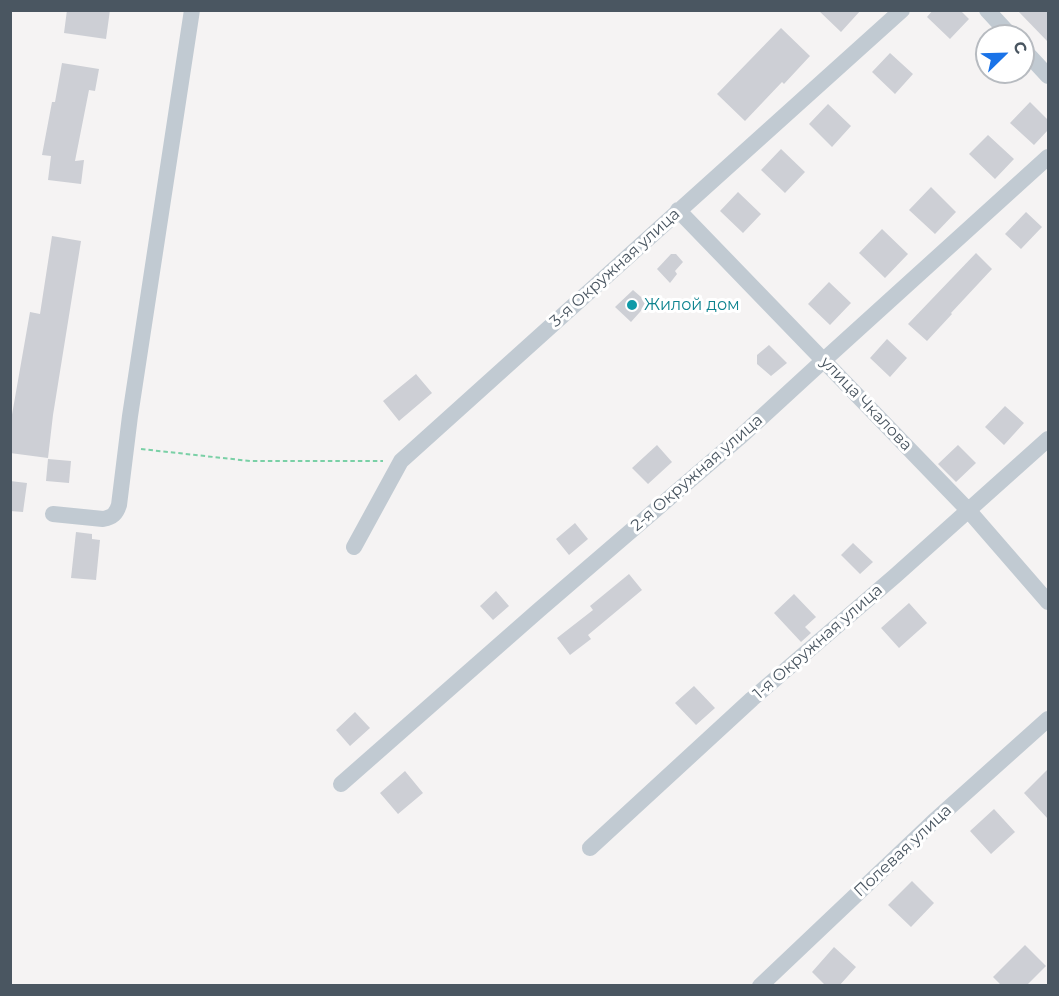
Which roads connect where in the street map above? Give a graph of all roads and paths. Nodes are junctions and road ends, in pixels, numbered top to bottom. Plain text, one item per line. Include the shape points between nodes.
1 (192, 10) edge
2 (902, 10) edge
3 (987, 10) edge
4 (1000, 24) edge
5 (1035, 62) edge
6 (1048, 76) edge
7 (1048, 157) edge
8 (678, 210) junction
9 (824, 360) junction
10 (1048, 439) edge
11 (126, 448) junction
12 (401, 461) junction
13 (969, 511) junction
14 (53, 514) dead end
15 (354, 547) dead end
16 (1048, 602) edge
17 (1048, 719) edge
18 (341, 784) dead end
19 (590, 848) dead end
20 (760, 986) edge

1 - 11 street
2 - 8 street, 3-я Окружная улица
3 - 4 street
5 - 6 street
7 - 9 street, 2-я Окружная улица
8 - 9 street, улица Чкалова
8 - 12 street, 3-я Окружная улица
9 - 13 street, улица Чкалова
9 - 18 street, 2-я Окружная улица
10 - 13 street, 1-я Окружная улица
11 - 12 path via 250,461
11 - 14 street via 116,513 103,519
12 - 15 street, 3-я Окружная улица
13 - 16 street, улица Чкалова
13 - 19 street, 1-я Окружная улица via 752,699
17 - 20 street, Полевая улица

